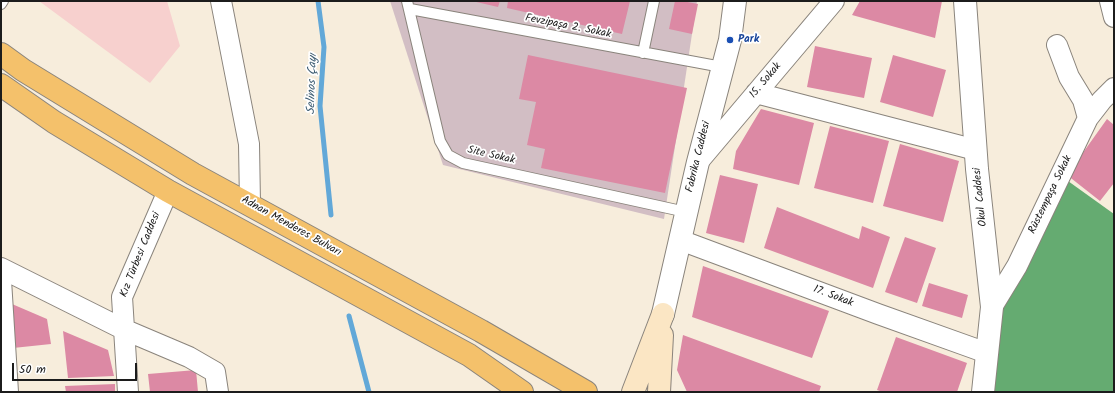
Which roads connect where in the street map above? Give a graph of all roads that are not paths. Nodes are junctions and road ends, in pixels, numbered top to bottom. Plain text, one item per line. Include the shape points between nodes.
1 (3, 1) edge
2 (221, 1) edge
3 (654, 1) edge
4 (735, 1) edge
5 (834, 1) edge
6 (965, 1) edge
7 (1110, 1) edge
8 (1, 4) edge
9 (408, 5) edge
10 (1114, 17) edge
11 (1057, 45) dead end
12 (643, 53) junction
13 (1, 54) edge
14 (722, 67) junction
15 (1, 85) edge
16 (756, 93) junction
17 (1110, 99) edge
18 (1088, 118) junction
19 (976, 150) junction
20 (698, 162) junction
21 (168, 191) junction
22 (250, 204) junction
23 (686, 212) junction
24 (680, 240) junction
25 (1, 268) edge
26 (1, 280) edge
27 (992, 306) junction
28 (663, 314) junction
29 (123, 329) junction
30 (987, 353) junction
31 (8, 392) edge
32 (128, 392) edge
33 (218, 392) edge
34 (522, 392) edge
35 (586, 392) edge
36 (633, 392) edge
37 (659, 392) edge
38 (983, 392) edge

1 - 8 lane
2 - 22 street via 249,144
3 - 12 lane
4 - 14 street, Fabrika Caddesi via 730,40
5 - 16 street, 15. Sokak
6 - 19 street, Okul Caddesi
7 - 10 street
9 - 12 lane, Fevzipaşa 2. Sokak
9 - 23 lane, Site Sokak via 440,141 448,155 463,163
11 - 18 street via 1069,77 1083,100
12 - 14 lane, Fevzipaşa 2. Sokak
13 - 22 main road, Adnan Menderes Bulvarı via 193,174
14 - 20 street, Fabrika Caddesi
15 - 21 main road via 54,122
16 - 19 street
16 - 20 street, 15. Sokak
17 - 18 street, Rüstempaşa Sokak
18 - 27 street, Rüstempaşa Sokak via 1017,266
19 - 27 street, Okul Caddesi
20 - 23 street, Fabrika Caddesi
21 - 29 street, Kız Türbesi Caddesi via 122,297
21 - 34 main road via 469,355
22 - 35 main road, Adnan Menderes Bulvarı
23 - 24 street, Fabrika Caddesi
24 - 28 street, Fabrika Caddesi
24 - 30 street, 17. Sokak
25 - 29 street
26 - 31 street
27 - 30 street, Okul Caddesi
28 - 36 main road
28 - 37 main road
29 - 32 street, Kız Türbesi Caddesi
29 - 33 street via 189,357 215,372
30 - 38 street, Okul Caddesi

